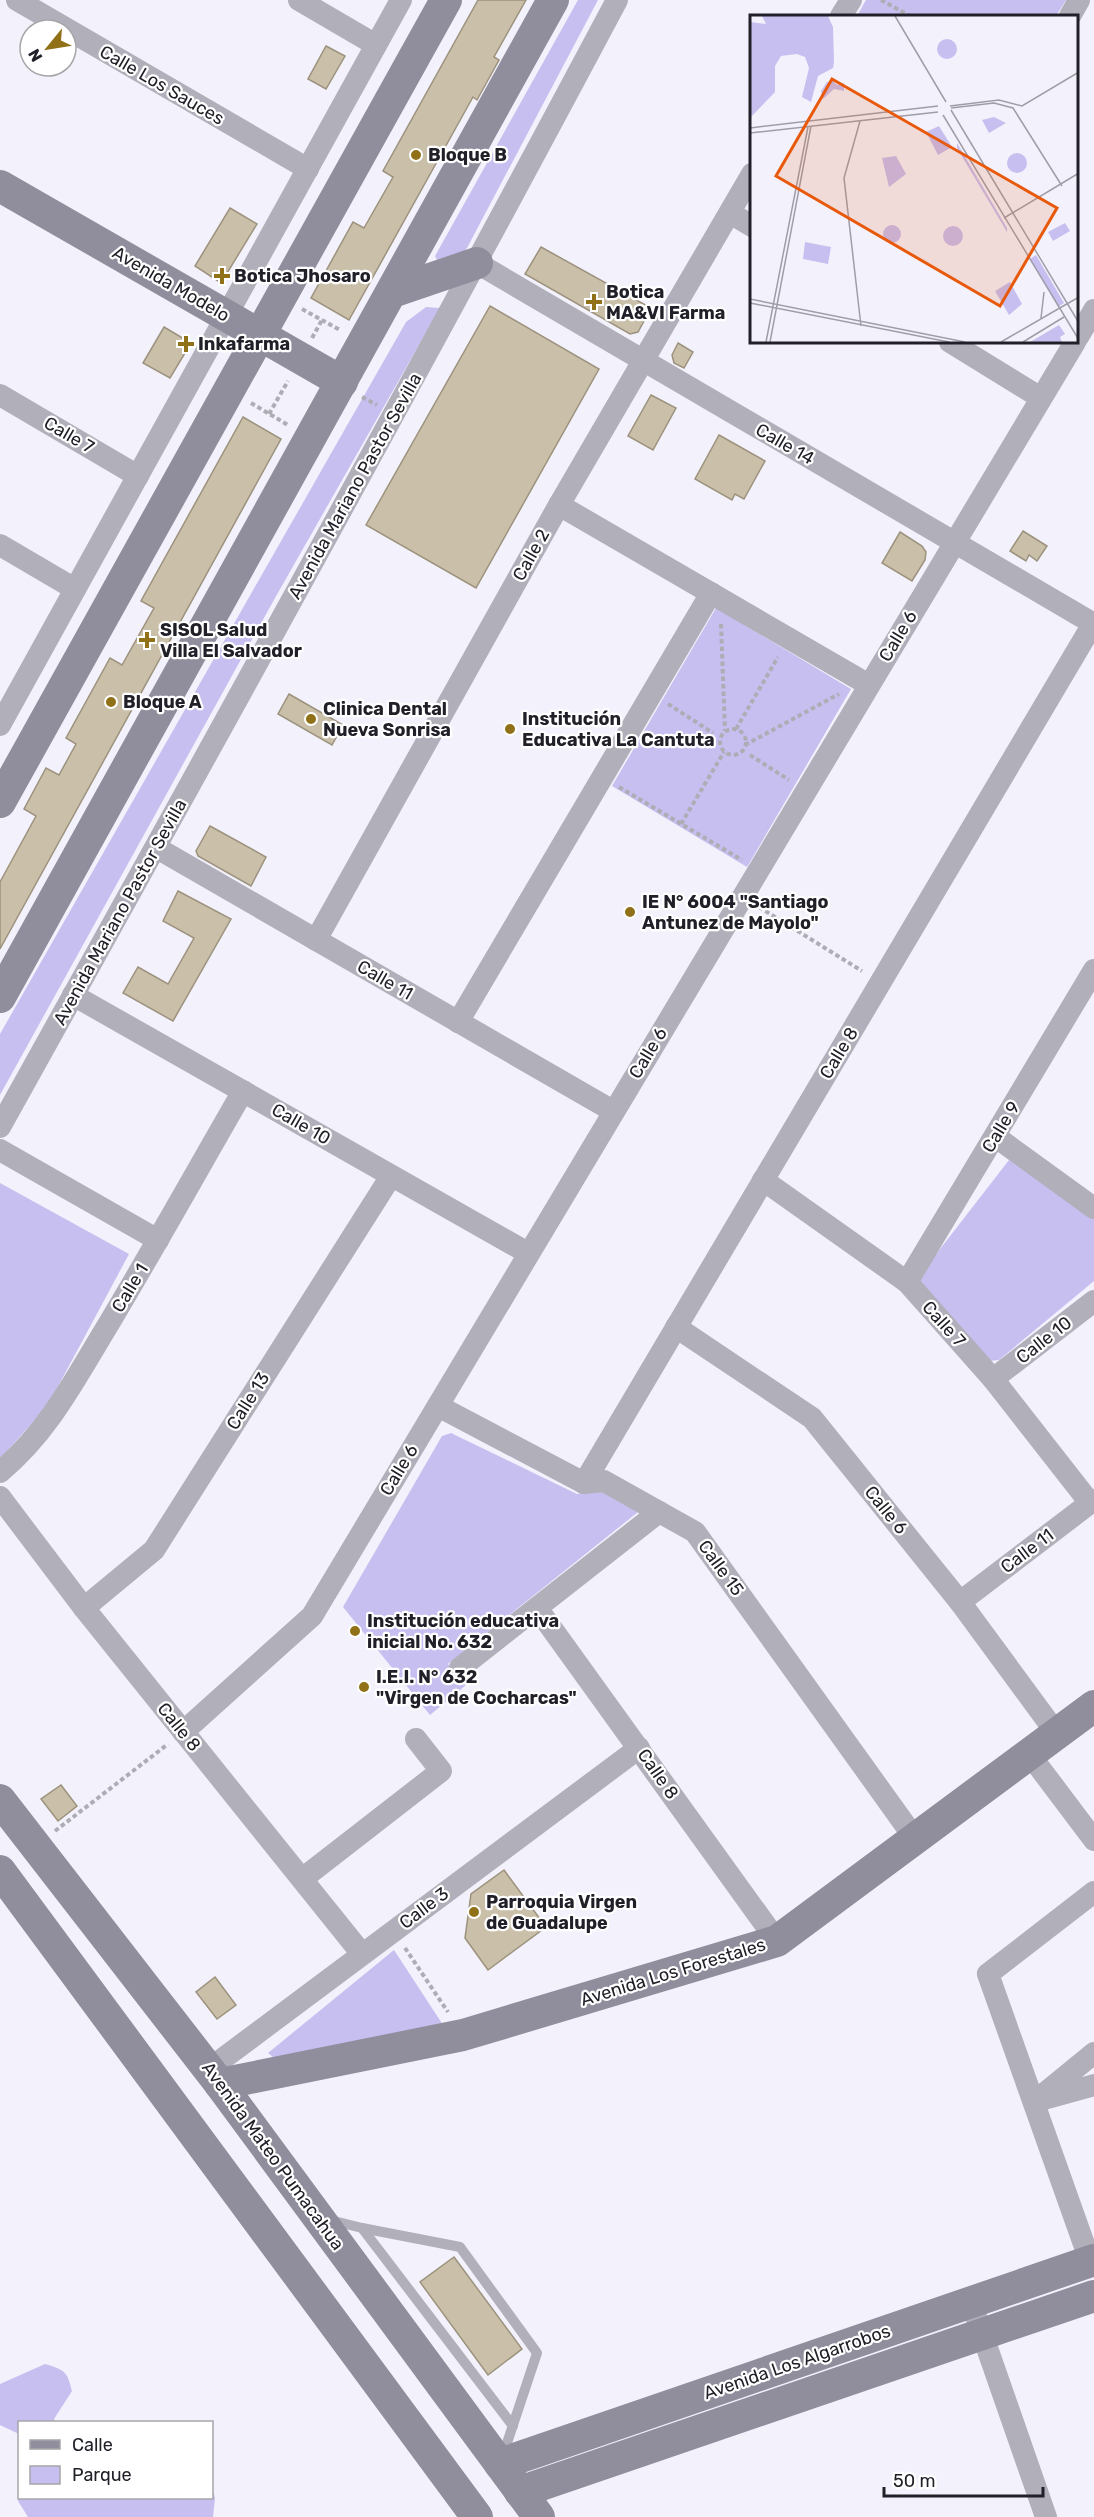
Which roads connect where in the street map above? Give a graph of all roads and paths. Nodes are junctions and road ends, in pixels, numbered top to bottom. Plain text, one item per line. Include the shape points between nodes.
1 (17, 0) edge
2 (299, 0) edge
3 (401, 0) edge
4 (446, 0) edge
5 (553, 0) edge
6 (617, 0) edge
7 (851, 0) edge
8 (881, 0) edge
9 (1079, 0) edge
10 (842, 15) edge
11 (908, 15) edge
12 (1071, 15) edge
13 (376, 45) junction
14 (308, 169) junction
15 (750, 178) edge
16 (0, 186) edge
17 (0, 211) edge
18 (730, 213) junction
19 (750, 225) edge
20 (477, 263) junction
21 (392, 292) junction
22 (281, 297) junction
23 (1094, 310) edge
24 (222, 324) junction
25 (1079, 334) edge
26 (255, 343) junction
27 (363, 344) junction
28 (953, 344) edge
29 (1074, 344) edge
30 (642, 361) junction
31 (338, 389) junction
32 (229, 391) junction
33 (0, 395) edge
34 (1041, 398) junction
35 (310, 438) junction
36 (138, 476) junction
37 (559, 505) junction
38 (954, 543) junction
39 (0, 545) edge
40 (75, 589) junction
41 (711, 593) junction
42 (1094, 623) edge
43 (714, 624) dead end
44 (782, 651) dead end
45 (869, 685) junction
46 (673, 694) dead end
47 (841, 700) dead end
48 (667, 704) junction
49 (662, 713) dead end
50 (0, 725) edge
51 (736, 729) junction
52 (725, 731) junction
53 (713, 733) dead end
54 (745, 746) junction
55 (724, 752) junction
56 (750, 754) dead end
57 (624, 778) dead end
58 (792, 782) dead end
59 (0, 802) edge
60 (681, 824) junction
61 (157, 848) junction
62 (745, 862) dead end
63 (742, 897) junction
64 (316, 940) junction
65 (880, 983) junction
66 (1090, 985) edge
67 (73, 995) junction
68 (0, 997) edge
69 (458, 1022) junction
70 (243, 1091) junction
71 (613, 1112) junction
72 (0, 1127) edge
73 (996, 1137) junction
74 (0, 1150) edge
75 (392, 1176) junction
76 (763, 1180) junction
77 (1094, 1208) edge
78 (158, 1239) junction
79 (528, 1253) junction
80 (906, 1282) junction
81 (1094, 1300) edge
82 (676, 1327) junction
83 (993, 1379) junction
84 (438, 1406) junction
85 (0, 1472) edge
86 (584, 1483) junction
87 (0, 1497) edge
88 (1092, 1502) edge
89 (659, 1512) junction
90 (960, 1602) junction
91 (84, 1608) junction
92 (537, 1608) junction
93 (460, 1668) dead end
94 (1094, 1707) edge
95 (183, 1732) junction
96 (1057, 1734) junction
97 (416, 1739) dead end
98 (639, 1748) junction
99 (1030, 1755) junction
100 (0, 1800) edge
101 (916, 1840) junction
102 (1094, 1840) edge
103 (35, 1846) junction
104 (0, 1871) edge
105 (302, 1879) junction
106 (1094, 1892) edge
107 (393, 1931) junction
108 (777, 1941) junction
109 (362, 1954) junction
110 (463, 2035) junction
111 (1094, 2053) edge
112 (215, 2076) junction
113 (1094, 2085) edge
114 (1034, 2102) junction
115 (317, 2217) junction
116 (362, 2229) junction
117 (1092, 2261) edge
118 (1094, 2296) edge
119 (971, 2302) junction
120 (982, 2334) junction
121 (513, 2426) junction
122 (500, 2464) junction
123 (520, 2492) junction
124 (477, 2517) edge
125 (539, 2517) edge
126 (1046, 2517) edge

1 - 14 street, Calle Los Sauces
2 - 13 street
3 - 13 street
4 - 22 main road
5 - 21 main road
6 - 20 street, Avenida Mariano Pastor Sevilla
7 - 10 street
8 - 11 path
9 - 12 street
13 - 14 street
14 - 24 street
15 - 18 street, Calle 2
16 - 24 main road, Avenida Modelo
17 - 24 main road, Avenida Modelo
18 - 19 street
18 - 30 street, Calle 2
20 - 21 main road
20 - 30 street, Calle 14
20 - 61 street, Avenida Mariano Pastor Sevilla
21 - 27 main road
22 - 26 main road
22 - 27 path
23 - 25 street
24 - 26 main road, Avenida Modelo
24 - 36 street
26 - 31 main road, Avenida Modelo
26 - 32 main road
27 - 31 main road
28 - 34 street
29 - 34 street, Calle 6
30 - 37 street, Calle 2
30 - 38 street, Calle 14
31 - 35 main road
32 - 35 path
32 - 59 main road
33 - 36 street, Calle 7
34 - 38 street, Calle 6
35 - 68 main road
36 - 40 street
37 - 41 street
37 - 64 street, Calle 2
38 - 42 street, Calle 14
38 - 45 street, Calle 6
39 - 40 street
40 - 50 street
41 - 45 street
41 - 69 street
42 - 65 street, Calle 8
43 - 52 path via 720,614
44 - 51 path
45 - 63 street, Calle 6
46 - 48 path
47 - 54 path via 847,690
48 - 49 path
48 - 53 path
51 - 52 path
51 - 54 path via 744,735
52 - 55 path via 720,739
54 - 55 path via 734,755
55 - 60 path
56 - 58 path
57 - 60 path via 618,787
60 - 62 path
61 - 64 street, Calle 11
61 - 67 street, Avenida Mariano Pastor Sevilla
63 - 65 path
63 - 71 street, Calle 6
64 - 69 street, Calle 11
65 - 76 street, Calle 8
66 - 73 street, Calle 9
67 - 70 street, Calle 10
67 - 72 street, Avenida Mariano Pastor Sevilla
69 - 71 street, Calle 11
70 - 75 street, Calle 10
70 - 78 street, Calle 1
71 - 79 street, Calle 6
73 - 77 street
73 - 80 street, Calle 9
74 - 78 street
75 - 79 street, Calle 10
75 - 91 street, Calle 13 via 154,1550
76 - 80 street, Calle 7
76 - 82 street, Calle 8
78 - 85 street, Calle 1 via 43,1430
79 - 84 street, Calle 6
80 - 83 street, Calle 7
81 - 83 street, Calle 10
82 - 86 street, Calle 8
82 - 90 street, Calle 6 via 812,1418
83 - 88 street, Calle 7
84 - 86 street, Calle 15
84 - 95 street, Calle 6 via 312,1616
86 - 89 street, Calle 15 via 604,1481
87 - 91 street, Calle 8
88 - 90 street, Calle 11
89 - 92 street
89 - 101 street, Calle 15 via 695,1532
90 - 96 street, Calle 6
91 - 95 street, Calle 8
92 - 93 street
92 - 98 street, Calle 8
94 - 96 main road, Avenida Los Forestales
95 - 103 path
95 - 105 street, Calle 8
96 - 99 main road, Avenida Los Forestales
97 - 105 street via 441,1771
98 - 107 street, Calle 3
98 - 108 street, Calle 8
99 - 101 main road, Avenida Los Forestales
99 - 102 street
100 - 103 main road, Avenida Mateo Pumacahua
101 - 108 main road, Avenida Los Forestales
103 - 112 main road, Avenida Mateo Pumacahua
104 - 124 main road
105 - 109 street, Calle 8
106 - 114 street via 988,1974
107 - 109 street, Calle 3
107 - 110 path
108 - 110 main road, Avenida Los Forestales
109 - 112 street, Calle 3
110 - 112 main road, Avenida Los Forestales
111 - 114 street
112 - 115 main road, Avenida Mateo Pumacahua
113 - 114 street
114 - 117 street
115 - 116 lane
115 - 122 main road, Avenida Mateo Pumacahua
116 - 121 lane
116 - 121 lane via 460,2247 537,2353
117 - 119 main road, Avenida Los Algarrobos
118 - 120 main road, Avenida Los Algarrobos
119 - 120 street
119 - 122 main road, Avenida Los Algarrobos
120 - 123 main road, Avenida Los Algarrobos
120 - 126 street
121 - 122 lane
122 - 123 main road, Avenida Mateo Pumacahua
123 - 125 main road, Avenida Mateo Pumacahua

